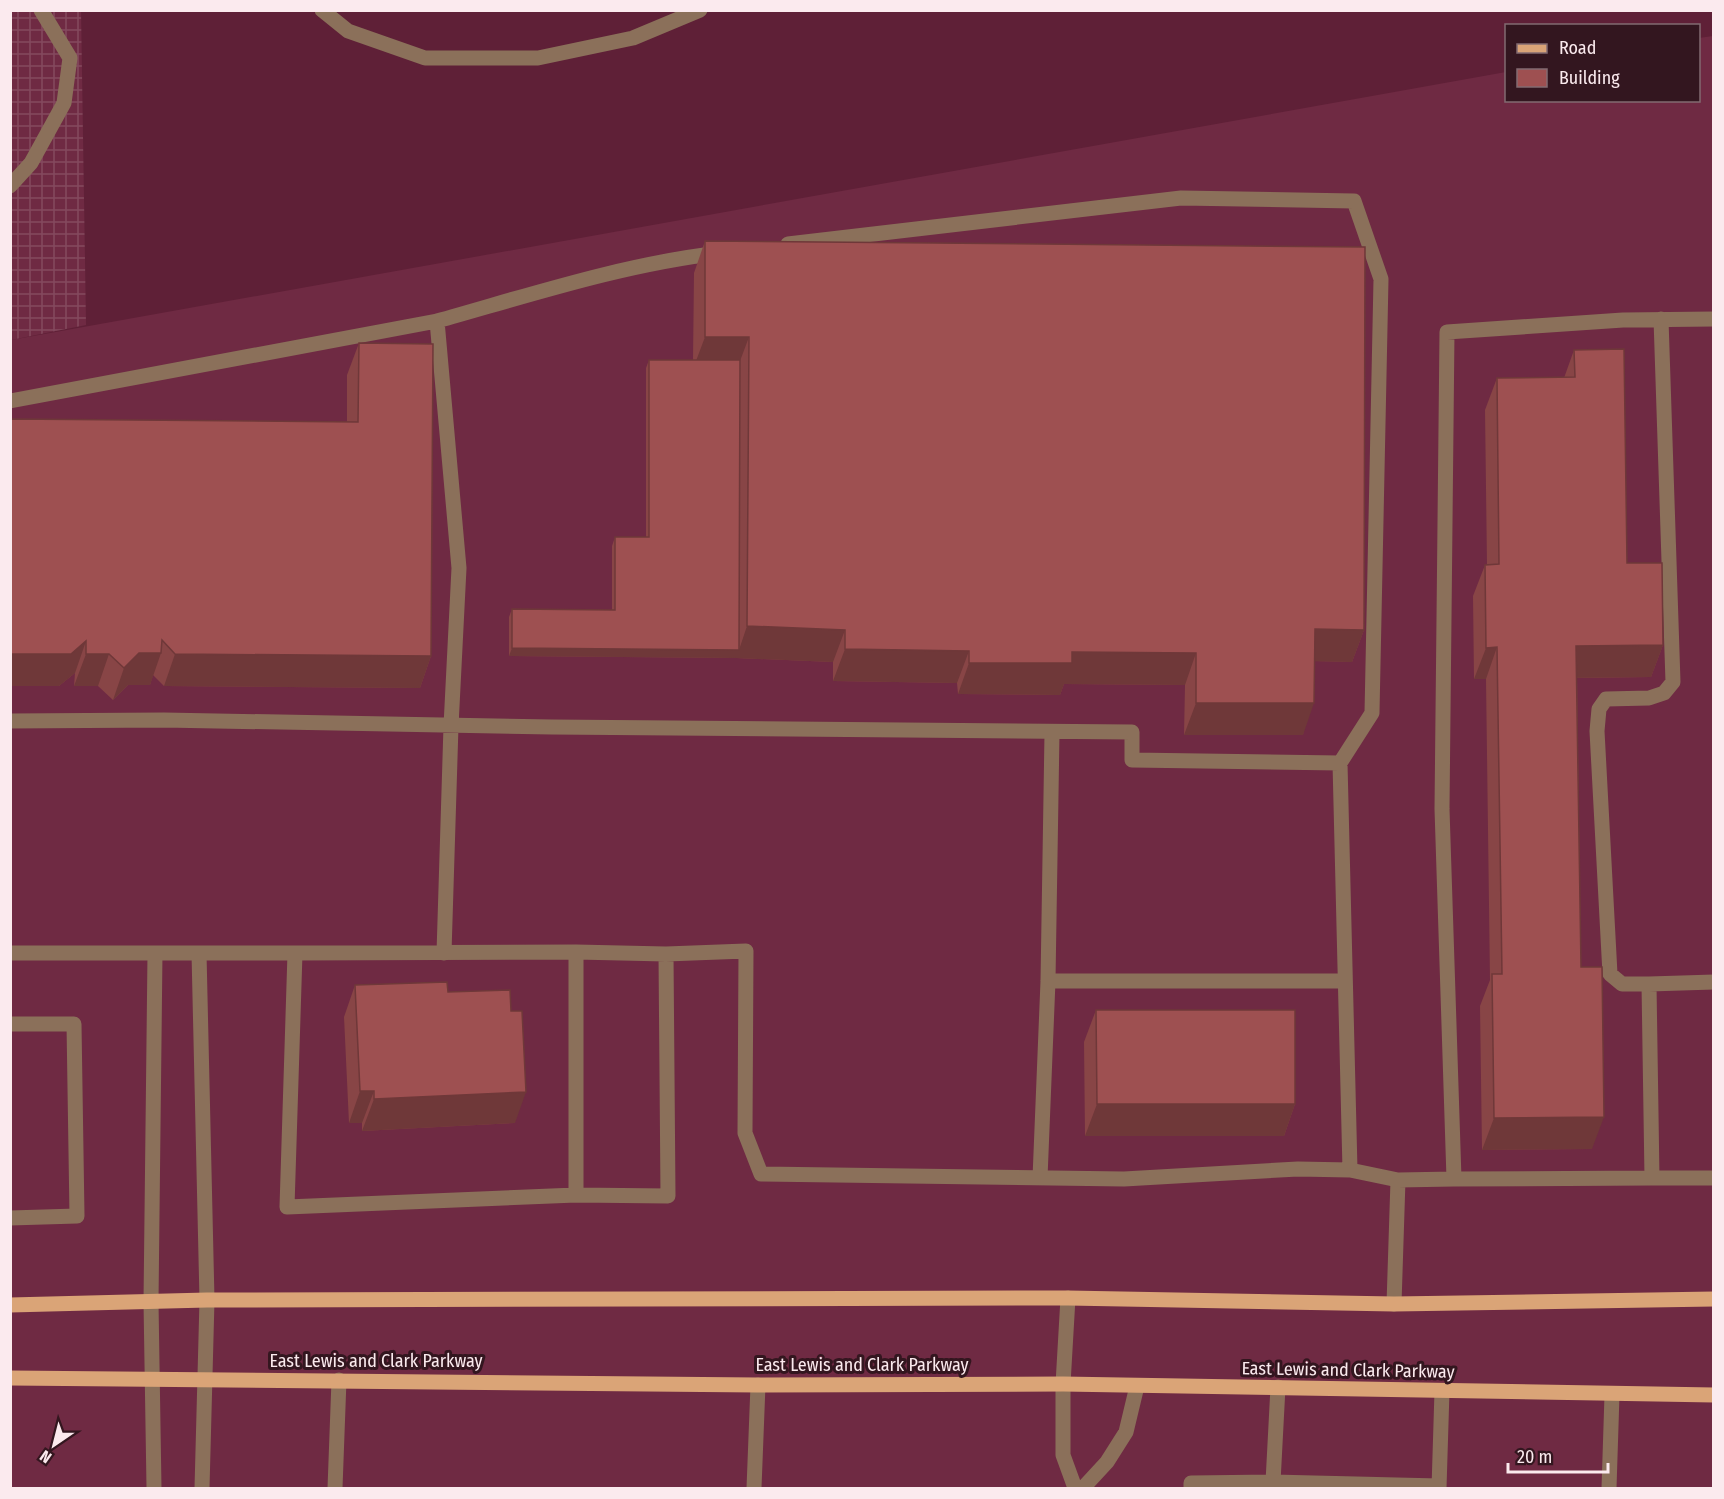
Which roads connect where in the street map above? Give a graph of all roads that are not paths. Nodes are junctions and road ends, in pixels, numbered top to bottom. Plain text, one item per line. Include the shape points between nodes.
1 (41, 10) edge
2 (322, 10) edge
3 (700, 10) edge
4 (10, 186) edge
5 (768, 247) edge
6 (733, 251) edge
7 (1661, 319) junction
8 (1713, 319) edge
9 (437, 321) junction
10 (10, 401) edge
11 (10, 721) edge
12 (451, 726) junction
13 (1052, 733) junction
14 (1340, 764) junction
15 (576, 952) junction
16 (10, 953) edge
17 (155, 953) junction
18 (199, 953) junction
19 (295, 953) junction
20 (444, 953) junction
21 (666, 954) junction
22 (1048, 981) junction
23 (1345, 981) junction
24 (1713, 982) edge
25 (1649, 984) junction
26 (10, 1024) edge
27 (1350, 1170) junction
28 (1040, 1178) junction
29 (1653, 1178) junction
30 (1713, 1178) edge
31 (1454, 1179) junction
32 (1398, 1180) junction
33 (576, 1195) junction
34 (10, 1218) edge
35 (1068, 1299) junction
36 (1713, 1299) edge
37 (207, 1300) junction
38 (151, 1302) junction
39 (1394, 1304) junction
40 (10, 1305) edge
41 (10, 1378) edge
42 (154, 1379) junction
43 (203, 1380) junction
44 (339, 1380) junction
45 (758, 1384) junction
46 (1063, 1384) junction
47 (1137, 1386) junction
48 (1278, 1388) junction
49 (1442, 1391) junction
50 (1612, 1395) junction
51 (1713, 1395) edge
52 (1273, 1482) junction
53 (1301, 1485) edge
54 (1439, 1487) edge
55 (154, 1488) edge
56 (202, 1488) edge
57 (335, 1488) edge
58 (754, 1488) edge
59 (1075, 1488) edge
60 (1083, 1488) edge
61 (1191, 1488) edge
62 (1609, 1488) edge

1 - 4 lane via 69,58 64,103 31,163
2 - 3 lane via 348,32 425,58 538,58 633,38
5 - 14 lane via 1181,198 1354,201 1381,279 1372,713
6 - 9 lane via 686,257
7 - 8 lane
7 - 25 lane via 1673,682 1664,693 1649,698 1606,699 1599,709 1597,731 1610,974 1622,984
7 - 31 lane via 1448,332 1442,809
9 - 10 lane
9 - 12 lane via 459,568
11 - 12 lane
12 - 13 lane
12 - 20 lane
13 - 14 lane via 1132,732 1132,760
13 - 22 lane
14 - 23 lane
15 - 20 lane
15 - 21 lane
15 - 33 lane
16 - 17 lane
17 - 18 lane
17 - 38 lane
18 - 19 lane
18 - 37 lane
19 - 20 lane
19 - 33 lane via 287,1207
21 - 28 lane via 746,951 745,1133 761,1174
21 - 33 lane via 668,1196
22 - 23 lane
22 - 28 lane
23 - 27 lane
24 - 25 lane
25 - 29 lane
26 - 34 lane via 74,1024 77,1216
27 - 28 lane via 1298,1168 1124,1179
27 - 32 lane
29 - 30 lane
29 - 31 lane
31 - 32 lane
32 - 39 lane
35 - 37 main road
35 - 39 main road
35 - 46 lane
36 - 39 main road
37 - 38 main road
37 - 43 lane
38 - 40 main road
38 - 42 lane
41 - 42 main road, East Lewis and Clark Parkway
42 - 43 main road, East Lewis and Clark Parkway
42 - 55 lane
43 - 44 main road, East Lewis and Clark Parkway
43 - 56 lane
44 - 45 main road, East Lewis and Clark Parkway
44 - 57 lane
45 - 46 main road, East Lewis and Clark Parkway
45 - 58 lane
46 - 47 main road, East Lewis and Clark Parkway
46 - 59 lane via 1063,1455
47 - 48 main road, East Lewis and Clark Parkway
47 - 60 lane via 1126,1432 1107,1462
48 - 49 main road, East Lewis and Clark Parkway
48 - 52 lane
49 - 50 main road, East Lewis and Clark Parkway
49 - 54 lane
50 - 51 main road, East Lewis and Clark Parkway
50 - 62 lane
52 - 53 lane
52 - 61 lane via 1191,1483
53 - 54 lane

